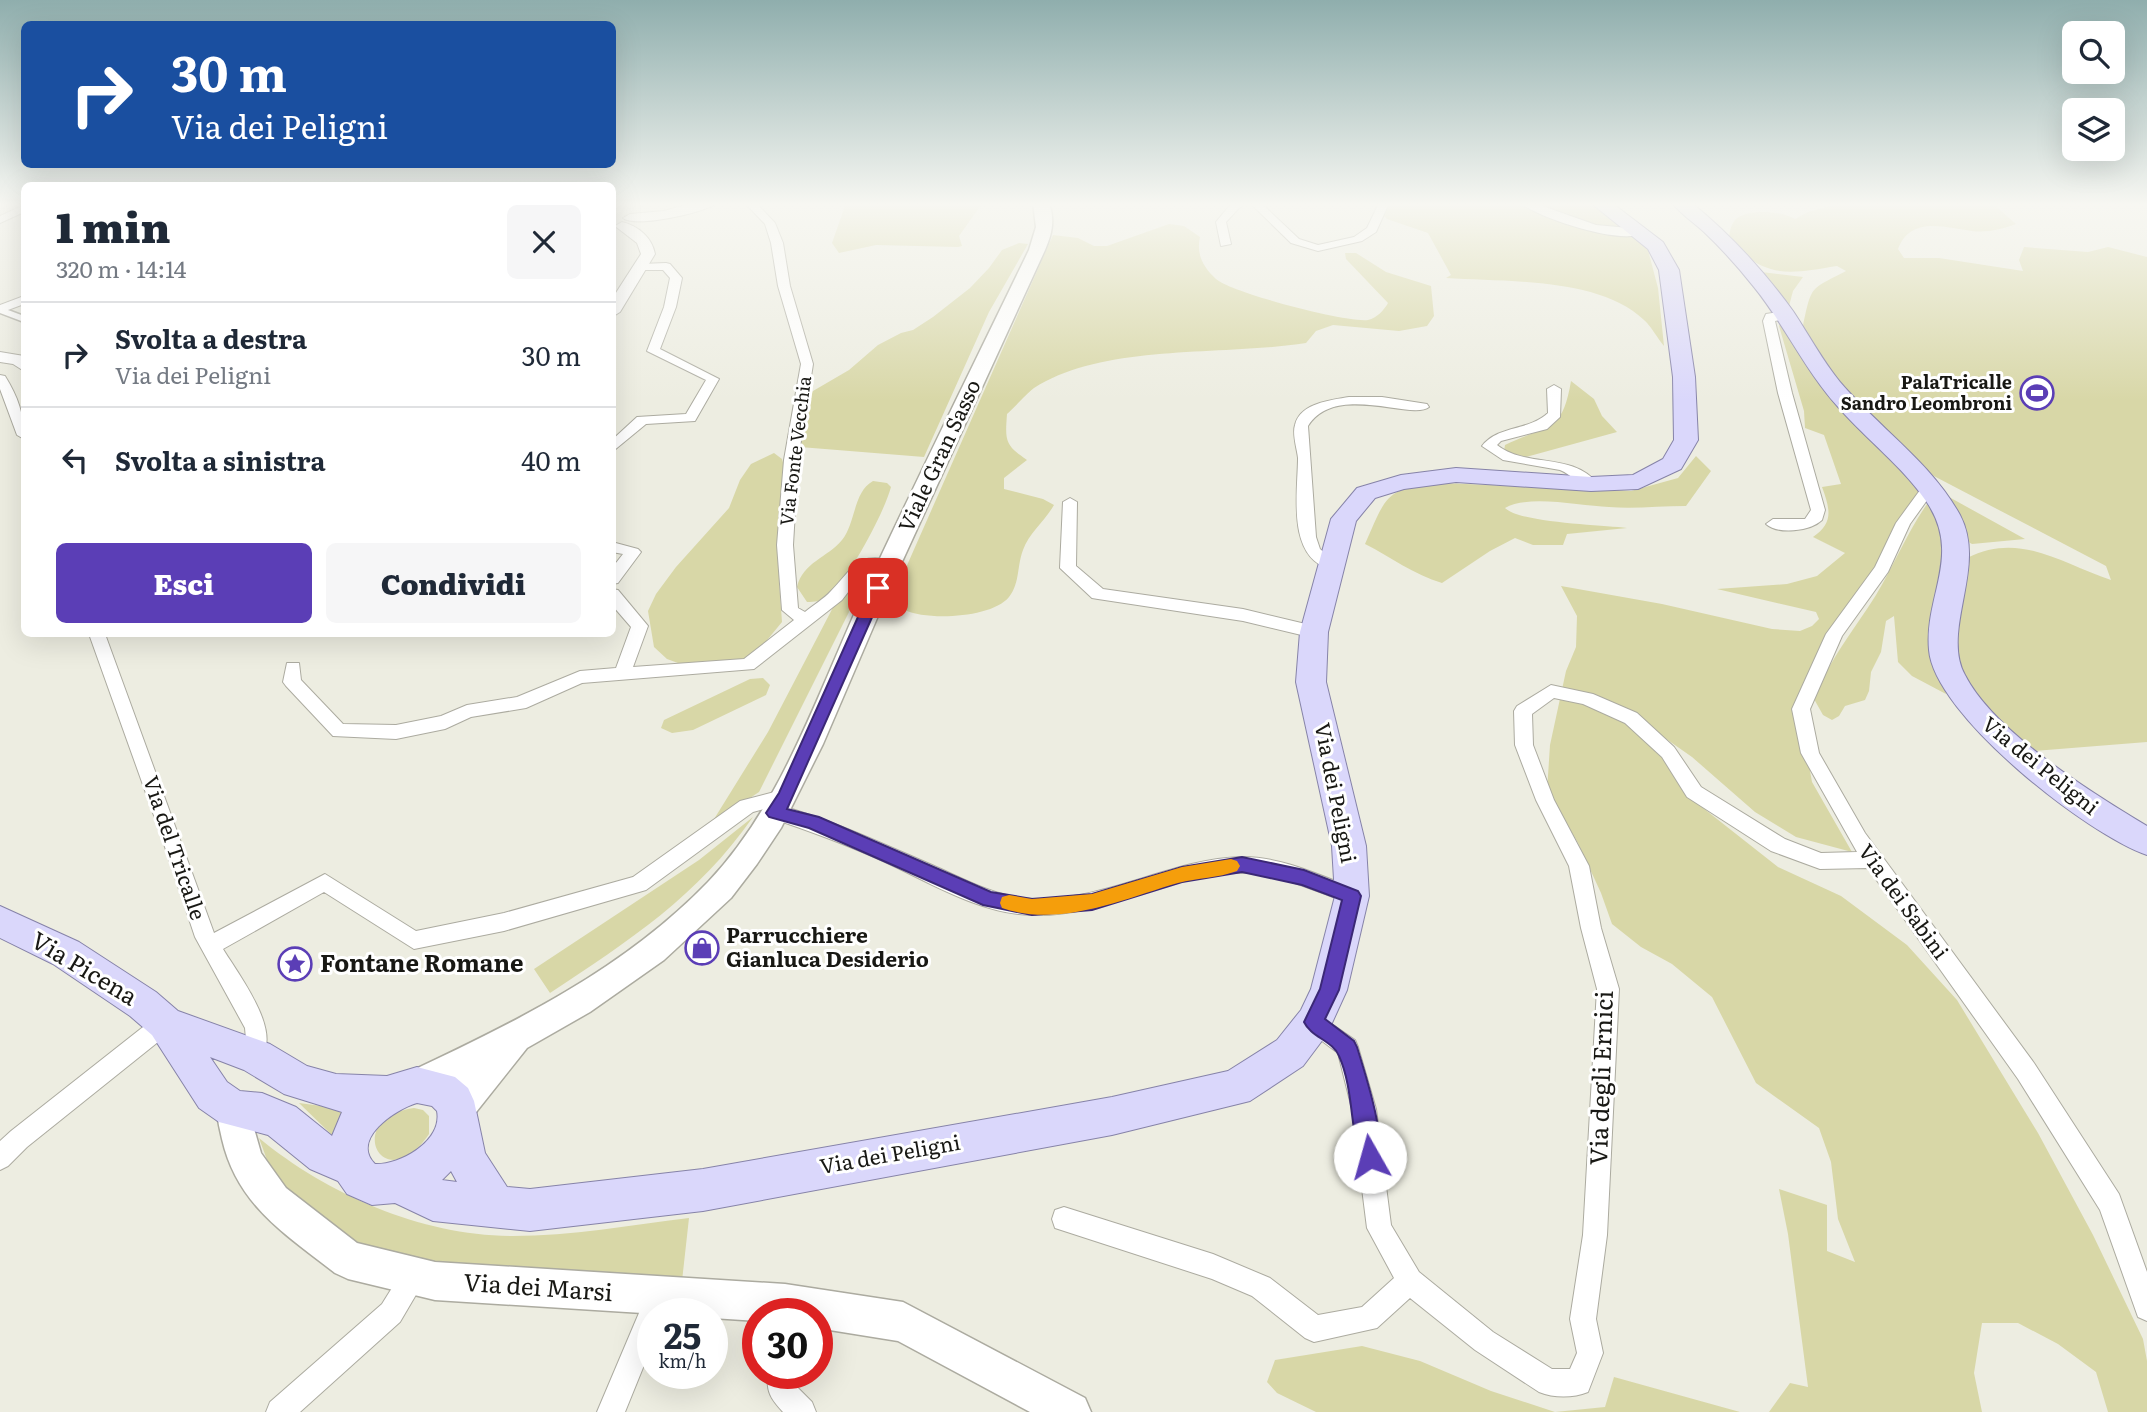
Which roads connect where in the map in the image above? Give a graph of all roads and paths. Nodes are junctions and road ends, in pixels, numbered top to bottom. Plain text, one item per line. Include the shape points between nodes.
1 (640, 269) edge
2 (668, 269) edge
3 (781, 269) edge
4 (1028, 269) edge
5 (1669, 269) edge
6 (1750, 269) edge
7 (21, 301) edge
8 (616, 306) edge
9 (0, 310) edge
10 (1785, 315) junction
11 (21, 318) edge
12 (0, 357) edge
13 (21, 361) edge
14 (0, 379) edge
15 (1554, 389) dead end
16 (5, 396) edge
17 (1422, 407) dead end
18 (21, 429) edge
19 (616, 444) edge
20 (1591, 484) junction
21 (1928, 489) junction
22 (1070, 502) dead end
23 (1773, 524) dead end
24 (616, 548) edge
25 (895, 553) junction
26 (1329, 564) junction
27 (616, 574) edge
28 (616, 598) edge
29 (804, 620) junction
30 (1314, 632) junction
31 (98, 637) edge
32 (293, 667) dead end
33 (623, 672) junction
34 (780, 804) junction
35 (2147, 842) edge
36 (1872, 860) junction
37 (1352, 896) junction
38 (0, 920) edge
39 (210, 946) junction
40 (1314, 1022) junction
41 (166, 1023) junction
42 (518, 1037) junction
43 (249, 1054) junction
44 (402, 1090) junction
45 (221, 1099) junction
46 (458, 1115) junction
47 (0, 1158) edge
48 (349, 1165) junction
49 (398, 1184) junction
50 (495, 1205) junction
51 (1064, 1219) dead end
52 (414, 1276) junction
53 (1410, 1281) junction
54 (659, 1296) junction
55 (742, 1305) edge
56 (2147, 1308) edge
57 (833, 1314) edge
58 (780, 1389) edge
59 (280, 1412) edge
60 (611, 1412) edge
61 (802, 1412) edge
62 (1071, 1412) edge

1 - 8 street
2 - 19 street via 676,278 653,351 713,379 690,418 642,420
3 - 29 street, Via Fonte Vecchia via 807,364 791,460 785,545 790,610
4 - 25 main road, Viale Gran Sasso
5 - 20 main road, Via dei Peligni via 1684,377 1686,440 1672,464 1638,482
6 - 10 main road, Via dei Peligni
7 - 9 street
9 - 11 street
10 - 21 main road, Via dei Peligni via 1832,386 1904,457
10 - 23 street via 1776,314 1769,321 1818,510 1809,524
12 - 13 street
14 - 16 street
15 - 20 street via 1555,414 1542,426 1496,438 1489,446 1516,460 1573,470
16 - 18 street
17 - 26 street via 1374,400 1340,403 1311,412 1301,426 1307,524 1314,551
20 - 26 main road, Via dei Peligni via 1455,475 1401,482 1366,493 1344,519
21 - 35 main road, Via dei Peligni via 1948,517 1957,544 1943,653 1952,680 1973,712 2036,766
21 - 36 street, Via dei Sabini via 1903,523 1882,568 1835,634 1801,709 1810,753
22 - 30 street via 1068,568 1098,594 1243,615
24 - 27 street via 633,552
25 - 29 street via 856,570 836,596
25 - 34 main road, Viale Gran Sasso
26 - 30 main road, Via dei Peligni
28 - 33 street via 640,625
29 - 33 street via 748,665
30 - 37 main road, Via dei Peligni via 1311,682 1349,846
31 - 39 street, Via del Tricalle
32 - 33 street via 292,682 338,731 396,732 445,722 467,711 520,703 580,677
34 - 37 street via 989,900 1032,907 1092,902 1182,875 1242,864 1304,878
34 - 39 street via 747,806 639,884 504,922 414,940 325,882
34 - 42 main road, Viale Gran Sasso via 720,888 667,940 591,994
36 - 53 street, Via degli Ernici via 1820,861 1778,845 1694,792 1668,752 1631,718 1587,698 1551,691 1523,711 1524,745 1578,866 1608,989 1595,1235 1583,1319 1590,1353 1578,1382 1549,1381 1484,1341
36 - 56 street, Via dei Sabini via 2026,1072 2110,1203
37 - 40 main road, Via dei Peligni via 1329,990
38 - 41 main road, Via Picena via 66,953
39 - 43 street, Via del Tricalle via 256,1026 257,1041
40 - 50 main road, Via dei Peligni via 1290,1053 1236,1088 1112,1116 704,1190 530,1210
40 - 53 street, Via degli Ernici via 1347,1047 1364,1109 1379,1228
41 - 43 main road, Via Picena
41 - 45 main road, Via Picena
41 - 47 street
42 - 44 main road, Viale Gran Sasso
42 - 46 main road, Viale Gran Sasso
43 - 44 main road, Via Picena via 298,1081 336,1093
43 - 45 main road via 227,1060 211,1079
44 - 46 main road via 432,1085 444,1090 453,1098
44 - 48 main road via 360,1120 347,1151
45 - 48 main road via 282,1121 324,1155
45 - 52 main road, Via dei Marsi via 245,1161 273,1201 348,1260
46 - 49 main road via 444,1152 431,1166
46 - 50 main road via 467,1161
48 - 49 main road via 367,1183
49 - 50 main road, Via dei Peligni via 433,1200
51 - 53 street via 1261,1287 1314,1329 1368,1320
52 - 54 main road, Via dei Marsi
52 - 59 street via 391,1312
54 - 55 main road, Via dei Marsi
54 - 60 street
57 - 62 main road, Via dei Marsi via 903,1322
58 - 61 street

